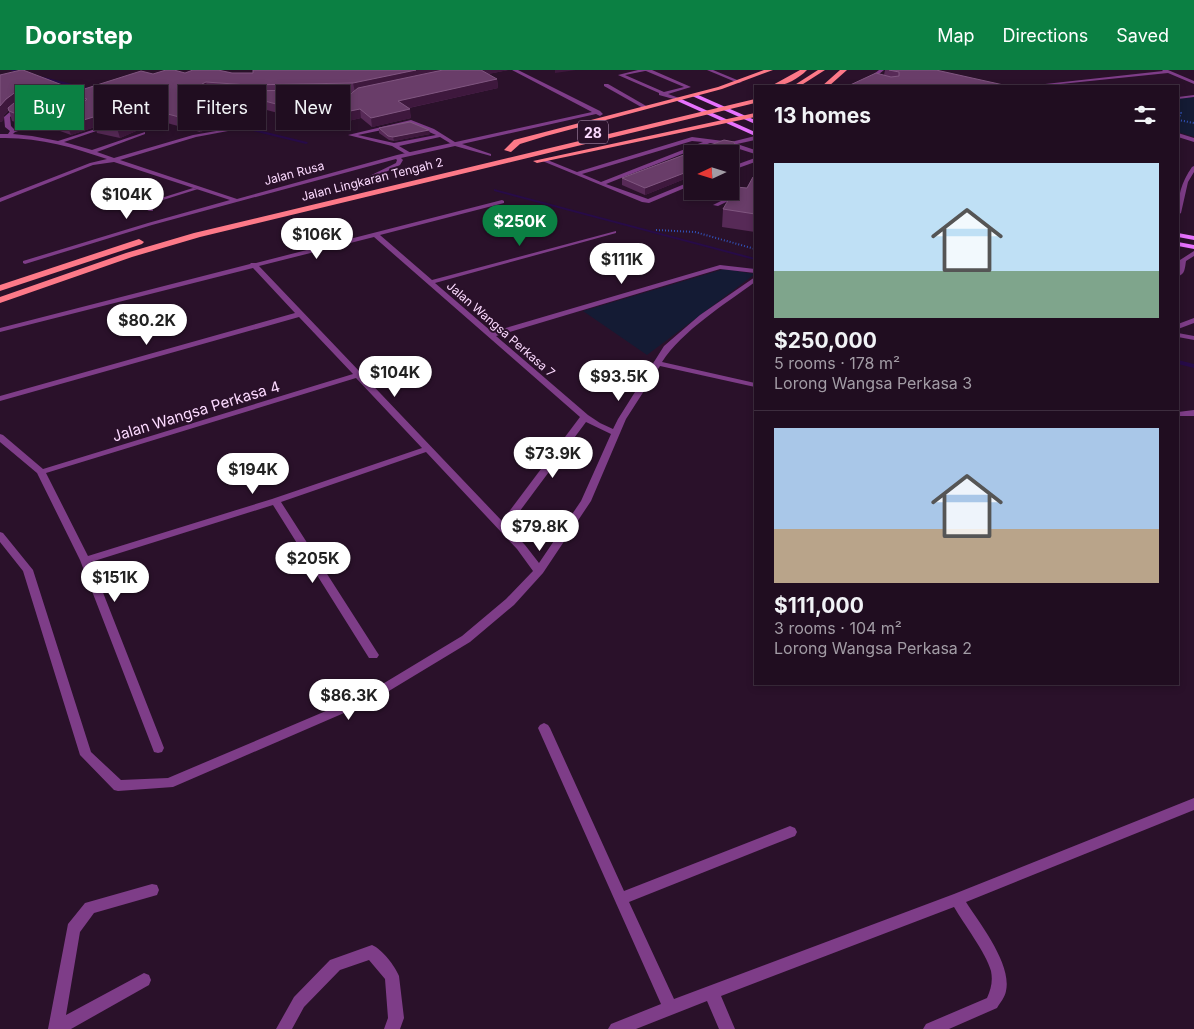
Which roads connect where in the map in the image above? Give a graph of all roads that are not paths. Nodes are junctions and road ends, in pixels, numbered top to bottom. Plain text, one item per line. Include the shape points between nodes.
1 (514, 70) edge
2 (646, 70) edge
3 (709, 70) edge
4 (770, 70) edge
5 (804, 70) edge
6 (822, 70) edge
7 (844, 70) edge
8 (882, 70) edge
9 (1166, 71) edge
10 (868, 80) junction
11 (876, 82) edge
12 (737, 83) junction
13 (1194, 83) edge
14 (606, 85) dead end
15 (776, 85) edge
16 (798, 85) edge
17 (826, 85) edge
18 (862, 85) edge
19 (1039, 85) edge
20 (754, 93) edge
21 (661, 94) junction
22 (694, 95) junction
23 (1194, 96) edge
24 (1179, 98) edge
25 (677, 99) junction
26 (754, 102) edge
27 (754, 102) edge
28 (646, 108) junction
29 (15, 110) edge
30 (598, 112) junction
31 (754, 115) edge
32 (608, 117) junction
33 (745, 118) junction
34 (727, 122) junction
35 (754, 122) edge
36 (20, 130) edge
37 (95, 130) edge
38 (226, 130) dead end
39 (11, 133) junction
40 (143, 133) edge
41 (575, 135) dead end
42 (0, 136) edge
43 (438, 136) junction
44 (754, 136) edge
45 (754, 136) edge
46 (1179, 136) edge
47 (556, 139) dead end
48 (1194, 140) edge
49 (711, 141) junction
50 (59, 142) junction
51 (455, 144) junction
52 (731, 144) junction
53 (394, 145) junction
54 (508, 150) junction
55 (93, 152) junction
56 (754, 152) edge
57 (409, 154) junction
58 (489, 155) junction
59 (397, 157) junction
60 (471, 159) dead end
61 (113, 160) junction
62 (543, 160) junction
63 (754, 160) edge
64 (739, 166) edge
65 (1194, 168) edge
66 (576, 174) junction
67 (428, 178) junction
68 (382, 181) dead end
69 (601, 184) junction
70 (684, 186) edge
71 (754, 186) edge
72 (196, 188) junction
73 (344, 190) junction
74 (0, 200) edge
75 (236, 200) junction
76 (502, 202) dead end
77 (716, 205) dead end
78 (1179, 209) edge
79 (151, 210) dead end
80 (614, 232) dead end
81 (376, 234) junction
82 (1179, 235) edge
83 (1194, 238) edge
84 (1179, 244) edge
85 (1194, 247) edge
86 (1194, 253) edge
87 (1179, 259) edge
88 (25, 262) dead end
89 (1194, 262) edge
90 (253, 264) junction
91 (754, 271) edge
92 (1179, 273) edge
93 (754, 280) edge
94 (431, 282) junction
95 (0, 288) edge
96 (0, 300) edge
97 (300, 314) junction
98 (1194, 320) edge
99 (1179, 328) edge
100 (0, 330) edge
101 (491, 335) junction
102 (1179, 335) edge
103 (1194, 338) edge
104 (658, 364) junction
105 (358, 375) junction
106 (754, 385) edge
107 (0, 399) edge
108 (1194, 413) edge
109 (1179, 414) edge
110 (585, 417) junction
111 (616, 433) junction
112 (0, 437) edge
113 (428, 449) junction
114 (41, 472) junction
115 (275, 500) junction
116 (502, 528) junction
117 (0, 535) edge
118 (85, 560) junction
119 (539, 571) junction
120 (373, 655) dead end
121 (544, 728) dead end
122 (158, 748) dead end
123 (1194, 804) edge
124 (790, 832) dead end
125 (152, 890) dead end
126 (621, 899) junction
127 (957, 899) junction
128 (144, 980) dead end
129 (710, 992) junction
130 (670, 1008) junction
131 (284, 1029) edge
132 (392, 1029) edge
133 (616, 1029) edge
134 (727, 1029) edge
135 (931, 1029) edge

1 - 30 street
2 - 21 street via 620,75
2 - 21 street via 689,87
3 - 12 street
4 - 12 highway
5 - 15 highway
6 - 16 highway
7 - 17 highway
8 - 10 street
9 - 13 street
9 - 19 street
10 - 11 street
10 - 18 street
12 - 22 highway
12 - 26 highway via 728,90
14 - 28 street
20 - 41 highway, 28 via 677,114
21 - 25 street
22 - 25 highway
22 - 33 main road
23 - 24 street
25 - 28 highway
25 - 34 main road
27 - 67 highway, Jalan Lingkaran Tengah 2 / 28
28 - 32 highway
29 - 39 street via 7,117
30 - 32 street
30 - 51 street, Jalan Rusa
31 - 33 highway
32 - 54 highway via 517,142
33 - 34 highway
33 - 35 main road
34 - 44 main road
34 - 62 highway
36 - 39 street
37 - 50 street
38 - 61 street
39 - 42 street
39 - 50 street
40 - 55 street
43 - 51 street
43 - 53 street
43 - 53 street via 432,130 406,122 351,134
45 - 52 street
46 - 48 street
47 - 54 highway, 28
49 - 52 street
49 - 66 street via 692,139
49 - 69 street
50 - 55 street
51 - 57 street, Jalan Rusa
51 - 58 street
52 - 56 street
53 - 57 street
54 - 58 highway, 28
55 - 61 street
57 - 59 street, Jalan Rusa
58 - 60 highway, 28
59 - 73 street via 400,160 398,164
59 - 75 street, Jalan Rusa
61 - 72 street
61 - 74 street via 92,164
62 - 66 street
62 - 67 highway via 486,173
63 - 64 street
65 - 78 street via 1186,182
66 - 69 street
67 - 96 highway, Jalan Lingkaran Tengah 2 / 28 via 189,237
68 - 73 highway, Jalan Lingkaran Tengah 2
69 - 70 street via 644,201
71 - 77 street
72 - 75 street
72 - 79 street via 142,206
73 - 95 highway, Jalan Lingkaran Tengah 2 via 172,232
75 - 88 street, Jalan Rusa
76 - 81 street
80 - 94 street
81 - 90 street
81 - 94 street, Jalan Wangsa Perkasa 7
82 - 83 main road
84 - 85 main road
86 - 87 street
87 - 89 street
87 - 92 street
90 - 97 street
90 - 100 street
91 - 101 street via 720,267
93 - 104 street via 667,348
94 - 101 street, Jalan Wangsa Perkasa 7
97 - 105 street
97 - 107 street
98 - 99 street
101 - 110 street, Jalan Wangsa Perkasa 7
102 - 103 street
104 - 106 street
104 - 111 street
105 - 113 street
105 - 114 street, Jalan Wangsa Perkasa 4
108 - 109 street
110 - 111 street, Jalan Wangsa Perkasa 7
110 - 116 street
111 - 119 street via 586,500
112 - 114 street
113 - 115 street
113 - 116 street
114 - 118 street
115 - 118 street
115 - 120 street
116 - 119 street
117 - 119 street via 28,570 86,755 118,786 169,784 370,697 466,639 510,602
118 - 122 street
121 - 126 street
123 - 127 street
124 - 126 street
125 - 128 street via 90,908 73,930 56,1029
126 - 130 street
127 - 129 street
127 - 135 street via 989,951 998,971 999,990 992,1003
129 - 130 street
129 - 134 street
130 - 133 street
131 - 132 street via 299,1002 335,965 372,952 392,976 396,1018

